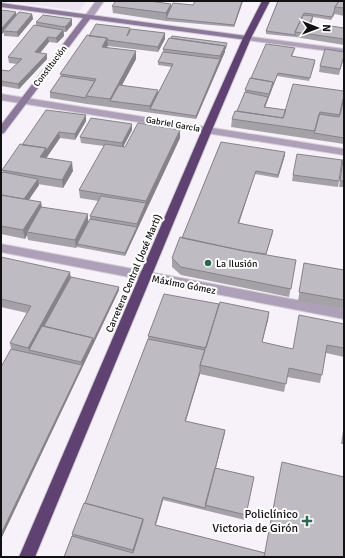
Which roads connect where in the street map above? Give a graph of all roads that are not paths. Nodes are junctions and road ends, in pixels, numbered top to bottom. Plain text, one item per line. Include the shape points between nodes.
1 (100, 1) edge
2 (266, 1) edge
3 (1, 5) edge
4 (88, 16) junction
5 (247, 38) junction
6 (344, 51) edge
7 (1, 97) edge
8 (24, 101) junction
9 (206, 130) junction
10 (1, 131) edge
11 (344, 152) edge
12 (1, 248) edge
13 (146, 276) junction
14 (344, 314) edge
15 (27, 557) edge

1 - 4 street, Constitución
2 - 5 highway, Carretera Central (José Martí)
3 - 4 main road
4 - 5 main road
4 - 8 main road, Constitución
5 - 6 street
5 - 9 highway, Carretera Central (José Martí)
7 - 8 street, Gabriel García
8 - 9 street, Gabriel García
8 - 10 main road, Constitución
9 - 11 street, Gabriel García
9 - 13 highway, Carretera Central (José Martí)
12 - 13 street, Máximo Gómez
13 - 14 street, Máximo Gómez
13 - 15 highway, Carretera Central (José Martí)

